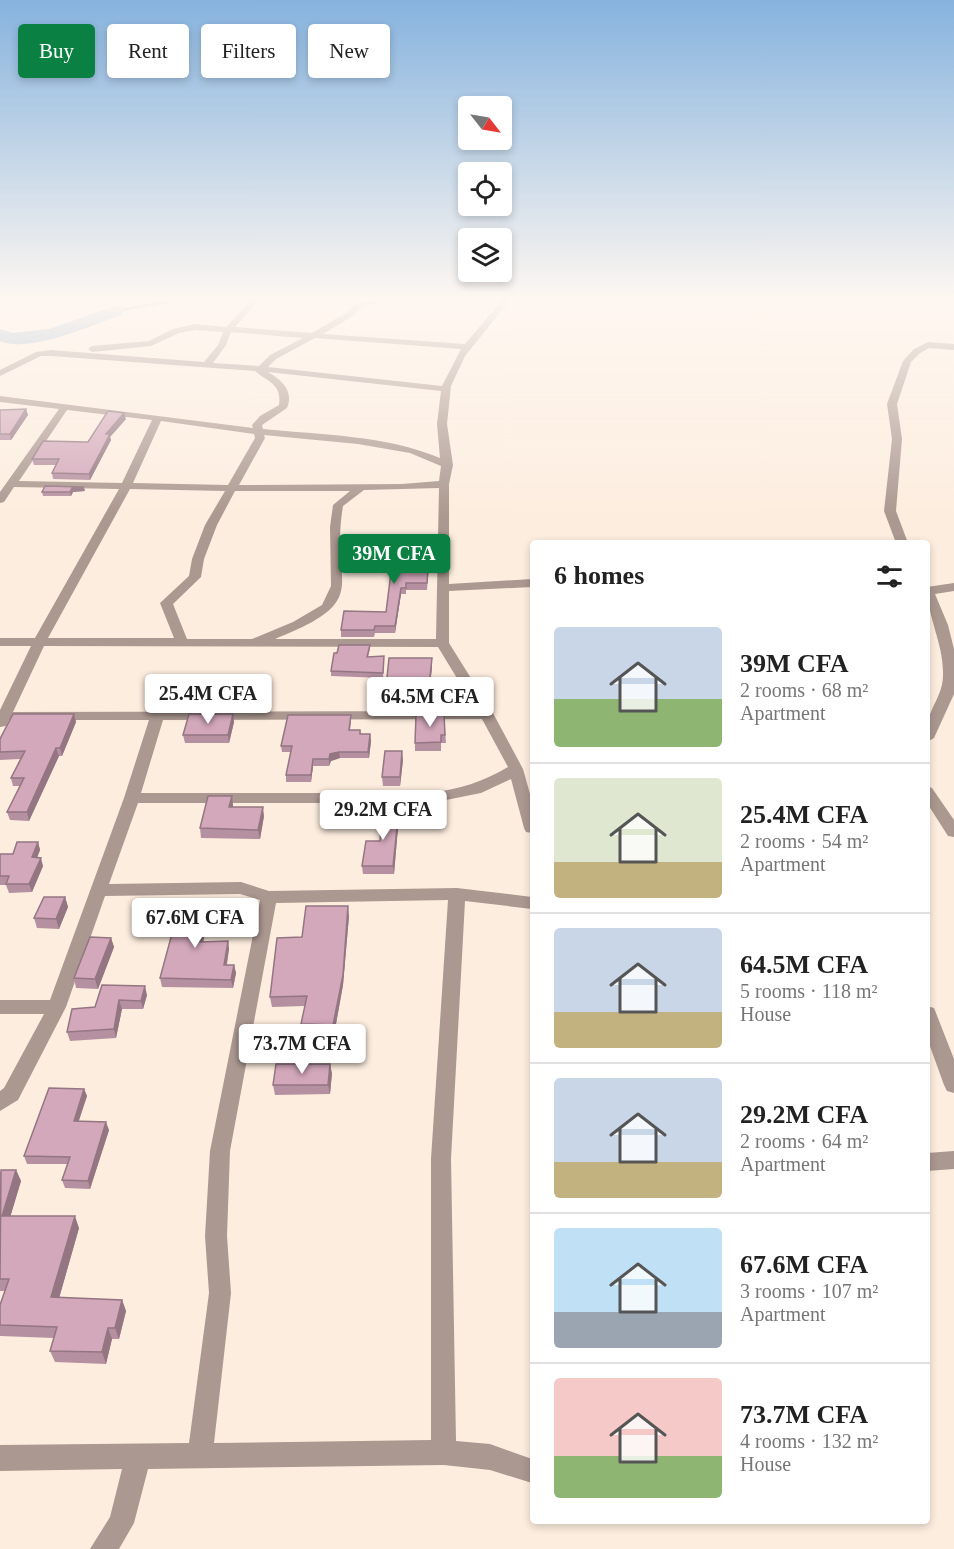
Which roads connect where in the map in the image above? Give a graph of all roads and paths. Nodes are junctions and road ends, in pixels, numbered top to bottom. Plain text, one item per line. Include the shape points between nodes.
1 (259, 371) edge
2 (264, 371) edge
3 (452, 371) edge
4 (903, 371) edge
5 (447, 389) junction
6 (0, 399) edge
7 (64, 408) junction
8 (158, 418) junction
9 (258, 431) junction
10 (448, 465) junction
11 (12, 484) junction
12 (444, 484) junction
13 (362, 487) junction
14 (125, 488) junction
15 (231, 488) junction
16 (0, 500) edge
17 (901, 540) edge
18 (530, 583) edge
19 (954, 587) edge
20 (443, 588) junction
21 (930, 591) edge
22 (930, 597) edge
23 (40, 641) junction
24 (0, 642) edge
25 (182, 643) junction
26 (442, 643) junction
27 (249, 644) junction
28 (951, 685) edge
29 (158, 714) junction
30 (487, 715) junction
31 (2, 719) edge
32 (930, 731) edge
33 (516, 769) junction
34 (930, 796) edge
35 (132, 798) junction
36 (530, 821) edge
37 (954, 832) edge
38 (99, 891) junction
39 (457, 894) junction
40 (269, 897) junction
41 (530, 903) edge
42 (0, 1007) edge
43 (57, 1007) junction
44 (930, 1021) edge
45 (954, 1085) edge
46 (0, 1103) edge
47 (954, 1160) edge
48 (930, 1162) edge
49 (444, 1452) junction
50 (200, 1454) junction
51 (0, 1458) edge
52 (138, 1458) junction
53 (530, 1470) edge
54 (103, 1549) edge

1 - 9 street via 283,386 287,395 284,406 263,418 257,425
2 - 5 street
3 - 5 street
4 - 17 street via 892,404 897,440 890,511
5 - 10 street via 442,422
6 - 7 street
7 - 8 street
7 - 11 street
8 - 9 street
8 - 14 street
9 - 10 street via 412,450
9 - 15 street via 260,438
10 - 12 street
11 - 14 street
11 - 16 street
12 - 13 street
12 - 20 street
13 - 15 street
13 - 27 street via 338,505 333,528 336,592 331,603 321,613
14 - 15 street
14 - 23 street
15 - 25 street via 211,525 195,577 166,603
18 - 20 street
19 - 21 street
20 - 26 street
22 - 28 street via 947,651
23 - 24 street
23 - 25 street
23 - 31 street
25 - 27 street
26 - 27 street
26 - 30 street
28 - 32 street
29 - 30 street
29 - 31 street
29 - 35 street
30 - 33 street
33 - 35 street via 491,785 465,794 431,798
33 - 36 street
34 - 37 street
35 - 38 street
38 - 40 street via 241,888
38 - 43 street
39 - 40 street
39 - 41 street
39 - 49 street via 441,1159
40 - 50 street via 220,1151 216,1236 220,1293
42 - 43 street
43 - 46 street via 11,1094
44 - 45 street
47 - 48 street
49 - 50 street
49 - 53 street via 490,1457
50 - 52 street
51 - 52 street
52 - 54 street via 121,1523

